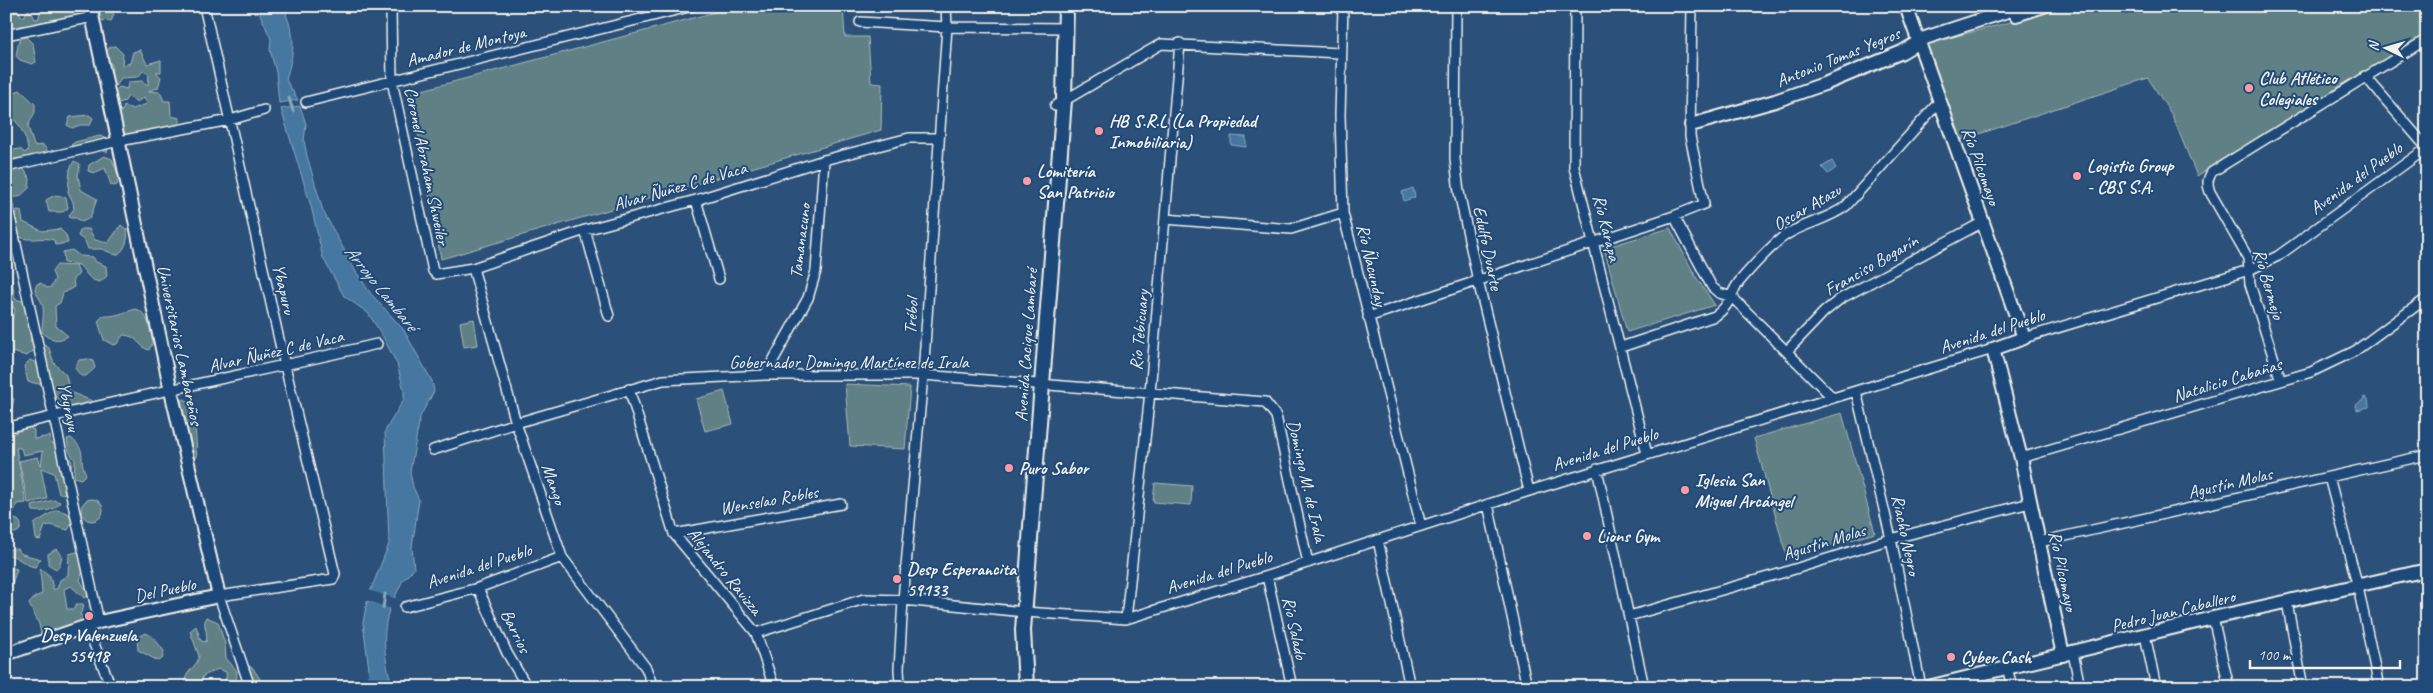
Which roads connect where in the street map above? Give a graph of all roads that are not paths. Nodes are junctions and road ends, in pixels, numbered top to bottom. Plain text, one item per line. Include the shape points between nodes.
1 (204, 6) edge
2 (391, 6) edge
3 (693, 6) edge
4 (946, 6) edge
5 (1057, 6) edge
6 (1066, 6) edge
7 (1343, 6) edge
8 (1456, 6) edge
9 (1575, 6) edge
10 (1692, 6) edge
11 (1906, 6) edge
12 (2023, 6) edge
13 (2044, 6) edge
14 (91, 12) edge
15 (860, 22) dead end
16 (947, 27) junction
17 (1062, 28) junction
18 (6, 34) edge
19 (2427, 39) edge
20 (1180, 44) junction
21 (1918, 44) junction
22 (1340, 53) junction
23 (2365, 76) junction
24 (392, 81) junction
25 (306, 102) dead end
26 (1940, 102) junction
27 (264, 110) dead end
28 (1059, 111) junction
29 (230, 120) junction
30 (1691, 125) junction
31 (939, 138) junction
32 (119, 141) junction
33 (2427, 148) edge
34 (824, 160) junction
35 (6, 167) edge
36 (6, 199) edge
37 (696, 200) junction
38 (1343, 213) junction
39 (1674, 216) junction
40 (1165, 219) junction
41 (1983, 222) junction
42 (584, 230) junction
43 (1594, 243) junction
44 (472, 268) junction
45 (2249, 270) junction
46 (433, 272) joint
47 (719, 278) dead end
48 (1478, 281) junction
49 (1732, 297) junction
50 (2427, 298) edge
51 (609, 316) dead end
52 (1368, 317) junction
53 (2024, 338) junction
54 (377, 344) dead end
55 (1621, 348) junction
56 (1993, 349) junction
57 (1787, 351) junction
58 (285, 366) junction
59 (765, 375) junction
60 (923, 375) junction
61 (2281, 381) junction
62 (1038, 383) junction
63 (629, 388) junction
64 (171, 390) junction
65 (1856, 391) junction
66 (1150, 392) junction
67 (1833, 398) junction
68 (1271, 408) joint
69 (55, 415) junction
70 (516, 423) junction
71 (6, 428) edge
72 (433, 450) dead end
73 (1648, 454) junction
74 (2427, 455) edge
75 (2021, 458) junction
76 (1597, 469) junction
77 (2329, 478) junction
78 (1528, 490) junction
79 (2030, 503) junction
80 (841, 504) dead end
81 (1488, 504) junction
82 (1421, 526) junction
83 (674, 534) junction
84 (1891, 539) junction
85 (1378, 540) junction
86 (2039, 542) junction
87 (562, 557) junction
88 (1308, 563) junction
89 (2427, 570) edge
90 (1267, 576) junction
91 (335, 578) joint
92 (2358, 587) junction
93 (478, 588) junction
94 (218, 596) junction
95 (903, 600) junction
96 (2287, 602) junction
97 (405, 607) dead end
98 (1020, 612) junction
99 (1629, 616) junction
100 (2213, 618) junction
101 (1126, 619) junction
102 (93, 624) junction
103 (756, 633) junction
104 (2145, 635) junction
105 (6, 654) edge
106 (2068, 654) junction
107 (2008, 667) junction
108 (1929, 686) edge
109 (111, 687) edge
110 (250, 687) edge
111 (527, 687) edge
112 (653, 687) edge
113 (774, 687) edge
114 (900, 687) edge
115 (1018, 687) edge
116 (1026, 687) edge
117 (1292, 687) edge
118 (1410, 687) edge
119 (1527, 687) edge
120 (1644, 687) edge
121 (2012, 687) edge
122 (2080, 687) edge
123 (2156, 687) edge
124 (2229, 687) edge
125 (2303, 687) edge
126 (2379, 687) edge

1 - 29 street, Ybapuru
2 - 24 street, Coronel Abraham Shweiler
3 - 24 street, Amador de Montoya
4 - 16 street, Trébol
5 - 17 main road, Avenida Cacique Lambaré
6 - 17 main road, Avenida Cacique Lambaré
7 - 22 street, Río Ñacunday
8 - 48 street, Edulfo Duarte via 1455,159
9 - 43 street, Río Karapa via 1574,167
10 - 30 street
11 - 21 street, Río Pilcomayo
12 - 21 street, Antonio Tomas Yegros via 1925,38
13 - 21 street
14 - 18 street
14 - 32 street, Universitarios Lambareños
15 - 16 street
16 - 17 street
16 - 31 street, Trébol
17 - 28 main road, Avenida Cacique Lambaré
19 - 23 street
20 - 22 street
20 - 28 street via 1152,47
20 - 40 street, Río Tebicuary
21 - 26 street, Río Pilcomayo
21 - 30 street, Antonio Tomas Yegros via 1827,83
22 - 38 street, Río Ñacunday
23 - 33 street
23 - 45 street, Río Bermejo via 2212,172 2207,181 2210,192 2246,253
24 - 25 street, Amador de Montoya
24 - 46 street, Coronel Abraham Shweiler
26 - 41 street, Río Pilcomayo
26 - 49 street, Oscar Atazu via 1856,198 1837,213 1788,232 1738,284
27 - 29 street
28 - 62 main road, Avenida Cacique Lambaré
29 - 32 street
29 - 58 street, Ybapuru
30 - 39 street via 1691,149 1704,204
31 - 34 street, Alvar Ñuñez C de Vaca via 909,138
31 - 60 street, Trébol
32 - 35 street
32 - 64 street, Universitarios Lambareños
33 - 45 street, Avenida del Pueblo via 2278,256
34 - 37 street, Alvar Ñuñez C de Vaca
34 - 59 street, Tamanacuno via 816,271 808,298
36 - 69 street, Ybyrayu
37 - 42 street, Alvar Ñuñez C de Vaca
37 - 47 street
38 - 40 street via 1291,229
38 - 52 street, Río Ñacunday
39 - 43 street
39 - 49 street via 1712,287
40 - 66 street, Río Tebicuary
41 - 53 street, Río Pilcomayo
41 - 57 street, Franciso Bogarín via 1840,299
42 - 44 street, Alvar Ñuñez C de Vaca
42 - 51 street
43 - 48 street
43 - 55 street, Río Karapa
44 - 46 street, Alvar Ñuñez C de Vaca via 440,274
44 - 70 street, Mango
45 - 53 street, Avenida del Pueblo
45 - 61 street, Río Bermejo via 2251,287
48 - 52 street
48 - 78 street, Edulfo Duarte
49 - 55 street, Oscar Atazu via 1715,316
49 - 57 street
50 - 61 street, Natalicio Cabañas via 2355,351 2312,372
52 - 82 street, Río Ñacunday
53 - 56 street, Avenida del Pueblo
54 - 58 street, Alvar Ñuñez C de Vaca
55 - 73 street, Río Karapa
56 - 65 street, Avenida del Pueblo
56 - 75 street, Río Pilcomayo
57 - 67 street
58 - 64 street, Alvar Ñuñez C de Vaca
58 - 91 street, Ybapuru
59 - 60 street, Gobernador Domingo Martínez de Irala
59 - 63 street, Gobernador Domingo Martínez de Irala via 664,380
60 - 62 street, Gobernador Domingo Martínez de Irala
60 - 95 street, Trébol
61 - 75 street, Natalicio Cabañas
62 - 66 street, Gobernador Domingo Martínez de Irala
62 - 98 main road, Avenida Cacique Lambaré
63 - 70 street, Gobernador Domingo Martínez de Irala
63 - 83 street, Alejandro Ravizza
64 - 69 street, Alvar Ñuñez C de Vaca
64 - 94 street, Universitarios Lambareños
65 - 67 street, Avenida del Pueblo
65 - 84 street, Riacho Negro
66 - 68 street, Gobernador Domingo Martínez de Irala via 1265,402
66 - 101 street, Río Tebicuary
67 - 73 street, Avenida del Pueblo
68 - 88 street, Domingo M. de Irala via 1276,416
69 - 71 street, Alvar Ñuñez C de Vaca
69 - 102 street, Ybyrayu
70 - 72 street, Gobernador Domingo Martínez de Irala
70 - 87 street, Mango
73 - 76 street, Avenida del Pueblo
74 - 77 street, Agustín Molas
75 - 79 street, Río Pilcomayo
76 - 78 street, Avenida del Pueblo
76 - 99 street
77 - 86 street, Agustín Molas
77 - 92 street
78 - 81 street, Avenida del Pueblo
79 - 84 street, Agustín Molas
79 - 86 street, Río Pilcomayo
80 - 83 street, Wenselao Robles
81 - 82 street, Avenida del Pueblo
81 - 119 street
82 - 85 street, Avenida del Pueblo
83 - 103 street, Alejandro Ravizza
84 - 99 street, Agustín Molas
84 - 108 street, Riacho Negro
85 - 88 street, Avenida del Pueblo
85 - 118 street
86 - 106 street, Río Pilcomayo
87 - 93 street, Avenida del Pueblo
87 - 112 street, Mango via 646,668
88 - 90 street, Avenida del Pueblo
89 - 92 street, Pedro Juan Caballero
90 - 101 street, Avenida del Pueblo
90 - 117 street, Río Salado
91 - 94 street, Del Pueblo
92 - 96 street, Pedro Juan Caballero
92 - 126 street
93 - 97 street, Avenida del Pueblo
93 - 111 street, Barrios via 507,653
94 - 102 street, Del Pueblo
94 - 110 street, Universitarios Lambareños
95 - 98 street, Avenida del Pueblo
95 - 103 street, Avenida del Pueblo via 864,599
95 - 114 street, Trébol
96 - 100 street, Pedro Juan Caballero
96 - 125 street
98 - 101 street, Avenida del Pueblo
98 - 115 main road, Avenida Cacique Lambaré via 1014,650
98 - 116 main road, Avenida Cacique Lambaré
99 - 120 street
100 - 104 street, Pedro Juan Caballero
100 - 124 street
102 - 105 street, Del Pueblo
102 - 109 street, Ybyrayu
103 - 113 street, Alejandro Ravizza
104 - 106 street, Pedro Juan Caballero
104 - 123 street
106 - 107 street, Pedro Juan Caballero
106 - 122 street, Río Pilcomayo
107 - 108 street, Pedro Juan Caballero
107 - 121 street

